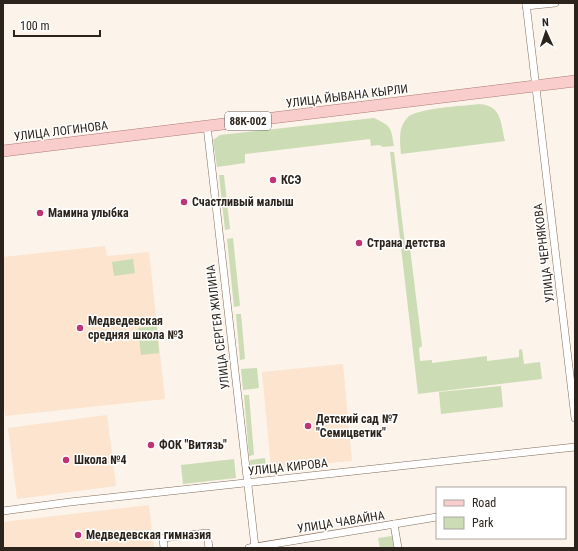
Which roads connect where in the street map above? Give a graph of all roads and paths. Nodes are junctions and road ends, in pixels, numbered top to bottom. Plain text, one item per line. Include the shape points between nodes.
1 (555, 3) edge
2 (526, 5) edge
3 (575, 81) edge
4 (535, 86) junction
5 (206, 126) junction
6 (123, 136) joint
7 (3, 151) edge
8 (575, 418) edge
9 (575, 447) edge
10 (249, 482) junction
11 (3, 511) edge
12 (436, 518) edge
13 (394, 524) junction
14 (252, 547) edge
15 (164, 548) edge
16 (209, 548) edge
17 (398, 548) edge

1 - 2 street
2 - 4 street, УЛИЦА ЧЕРНЯКОВА
3 - 4 main road, УЛИЦА ЙЫВАНА КЫРЛИ / 88К-002
4 - 5 main road, УЛИЦА ЙЫВАНА КЫРЛИ / 88К-002
4 - 8 street, УЛИЦА ЧЕРНЯКОВА
5 - 6 main road, УЛИЦА ЙЫВАНА КЫРЛИ / 88К-002
5 - 10 street, УЛИЦА СЕРГЕЯ ЖИЛИНА
6 - 7 main road, УЛИЦА ЛОГИНОВА / 88К-002
9 - 10 street, УЛИЦА КИРОВА
10 - 11 street, УЛИЦА КИРОВА
10 - 14 street, УЛИЦА СЕРГЕЯ ЖИЛИНА
12 - 13 street, УЛИЦА ЧАВАЙНА
13 - 14 street, УЛИЦА ЧАВАЙНА
13 - 17 street
15 - 16 street via 162,538 207,532

